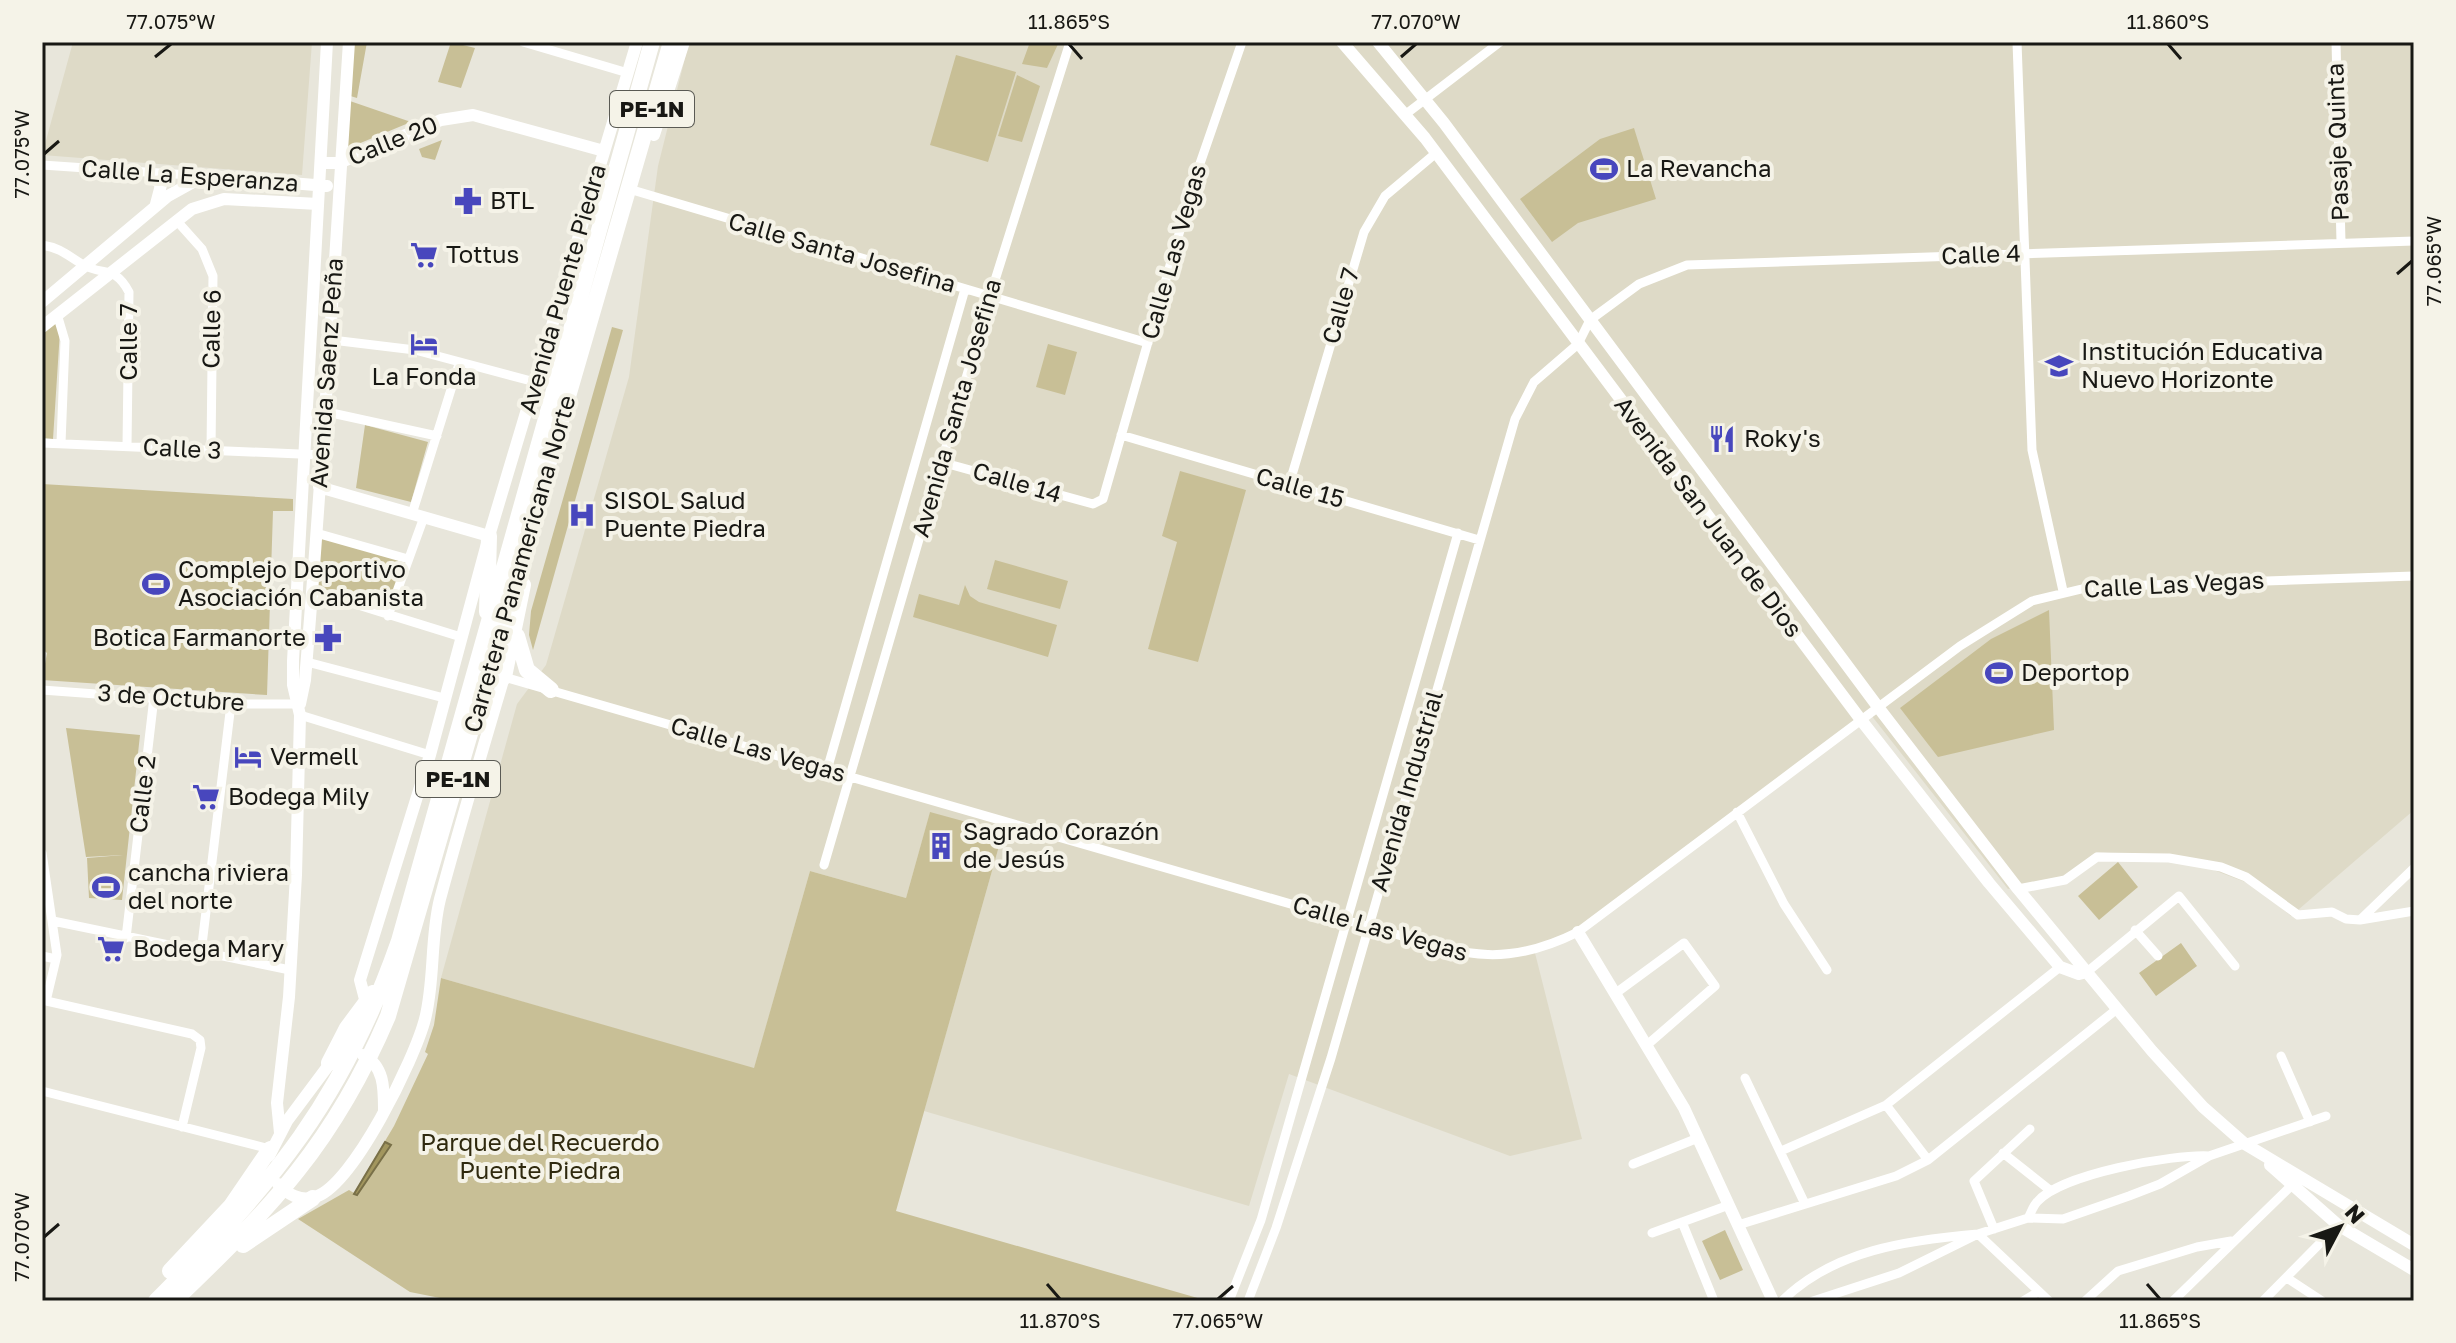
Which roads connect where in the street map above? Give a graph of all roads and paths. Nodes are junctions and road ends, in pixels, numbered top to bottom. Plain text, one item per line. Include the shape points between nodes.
1 (327, 42) edge
2 (349, 42) edge
3 (523, 42) edge
4 (637, 42) edge
5 (652, 42) edge
6 (671, 42) edge
7 (684, 42) edge
8 (1070, 42) edge
9 (1242, 42) edge
10 (1342, 42) edge
11 (1378, 42) edge
12 (1500, 42) edge
13 (2017, 42) edge
14 (2336, 42) edge
15 (628, 73) junction
16 (1425, 99) junction
17 (1406, 114) junction
18 (1444, 123) junction
19 (654, 135) joint
20 (1425, 138) junction
21 (604, 151) junction
22 (1436, 153) junction
23 (321, 163) junction
24 (339, 163) junction
25 (42, 165) edge
26 (150, 173) junction
27 (204, 176) junction
28 (243, 179) junction
29 (631, 182) junction
30 (319, 185) junction
31 (338, 187) junction
32 (242, 199) junction
33 (318, 204) junction
34 (153, 209) junction
35 (176, 220) junction
36 (2414, 241) edge
37 (2341, 242) junction
38 (42, 245) edge
39 (2025, 254) junction
40 (84, 266) junction
41 (112, 271) junction
42 (965, 289) junction
43 (315, 296) junction
44 (990, 296) junction
45 (333, 298) junction
46 (42, 302) edge
47 (57, 314) junction
48 (1590, 320) junction
49 (42, 327) edge
50 (332, 340) junction
51 (1148, 343) junction
52 (1578, 344) junction
53 (459, 364) junction
54 (535, 382) junction
55 (327, 412) junction
56 (1121, 435) junction
57 (437, 436) junction
58 (42, 443) edge
59 (61, 443) junction
60 (127, 446) junction
61 (211, 450) junction
62 (303, 454) junction
63 (322, 455) junction
64 (941, 462) junction
65 (1289, 485) junction
66 (319, 487) junction
67 (538, 497) junction
68 (1093, 504) joint
69 (418, 516) junction
70 (316, 533) junction
71 (1458, 533) junction
72 (489, 536) junction
73 (1479, 540) junction
74 (408, 559) junction
75 (2414, 576) edge
76 (313, 591) junction
77 (2063, 591) junction
78 (388, 616) junction
79 (517, 619) junction
80 (487, 625) junction
81 (461, 637) junction
82 (307, 662) junction
83 (504, 677) junction
84 (42, 690) edge
85 (551, 690) junction
86 (154, 697) junction
87 (444, 698) junction
88 (231, 704) junction
89 (1878, 707) junction
90 (300, 710) junction
91 (1861, 720) junction
92 (430, 755) junction
93 (827, 770) junction
94 (850, 776) junction
95 (1737, 812) junction
96 (42, 853) edge
97 (824, 865) dead end
98 (2414, 868) edge
99 (2018, 889) junction
100 (2414, 911) edge
101 (1349, 920) junction
102 (2360, 920) junction
103 (53, 921) junction
104 (1367, 926) junction
105 (2135, 930) junction
106 (1578, 932) junction
107 (126, 938) junction
108 (201, 953) junction
109 (42, 956) edge
110 (2158, 956) dead end
111 (56, 959) junction
112 (2235, 966) dead end
113 (2060, 967) junction
114 (290, 970) junction
115 (1827, 970) dead end
116 (2087, 972) junction
117 (387, 975) junction
118 (1616, 993) junction
119 (44, 1000) edge
120 (366, 1003) junction
121 (2117, 1009) junction
122 (1647, 1045) junction
123 (353, 1053) junction
124 (2281, 1056) dead end
125 (370, 1059) junction
126 (329, 1063) junction
127 (1745, 1078) dead end
128 (42, 1091) edge
129 (1886, 1105) junction
130 (384, 1112) junction
131 (2326, 1116) dead end
132 (2310, 1122) junction
133 (282, 1125) junction
134 (182, 1127) junction
135 (2030, 1129) dead end
136 (1698, 1138) junction
137 (2245, 1144) junction
138 (270, 1149) junction
139 (1781, 1151) junction
140 (2003, 1153) junction
141 (2260, 1154) junction
142 (2209, 1156) junction
143 (1928, 1160) junction
144 (1633, 1164) dead end
145 (273, 1177) junction
146 (2291, 1186) junction
147 (284, 1191) junction
148 (2051, 1191) junction
149 (313, 1198) junction
150 (1805, 1204) junction
151 (1729, 1205) junction
152 (2028, 1218) junction
153 (1682, 1222) junction
154 (1738, 1225) junction
155 (2338, 1225) junction
156 (1994, 1229) junction
157 (1652, 1233) dead end
158 (1978, 1234) junction
159 (2231, 1241) junction
160 (2414, 1245) edge
161 (208, 1268) junction
162 (2414, 1270) edge
163 (2287, 1278) junction
164 (2038, 1292) junction
165 (175, 1300) edge
166 (149, 1301) edge
167 (156, 1301) edge
168 (1229, 1301) edge
169 (1248, 1301) edge
170 (1714, 1301) edge
171 (1773, 1301) edge
172 (1782, 1301) edge
173 (1813, 1301) edge
174 (2023, 1301) edge
175 (2049, 1301) edge
176 (2085, 1301) edge
177 (2173, 1301) edge
178 (2263, 1301) edge
179 (2322, 1301) edge

1 - 23 main road, Avenida Saenz Peña
2 - 24 main road, Avenida Saenz Peña
3 - 15 street
4 - 15 main road, Avenida Puente Piedra
5 - 80 highway, Carretera Panamericana Norte / PE-1N
6 - 29 highway, Carretera Panamericana Norte / PE-1N
7 - 19 main road
8 - 44 street, Avenida Santa Josefina
9 - 51 street, Calle Las Vegas via 1195,178
10 - 17 main road, Avenida San Juan de Dios
11 - 16 main road, Avenida San Juan de Dios
12 - 16 street
13 - 39 street
14 - 37 street, Pasaje Quinta
15 - 21 main road, Avenida Puente Piedra
16 - 17 street
16 - 18 main road, Avenida San Juan de Dios
17 - 20 main road, Avenida San Juan de Dios
18 - 20 main road
18 - 48 main road, Avenida San Juan de Dios
19 - 29 highway
20 - 22 main road, Avenida San Juan de Dios
21 - 24 main road, Calle 20 via 473,115 441,120
21 - 54 main road, Avenida Puente Piedra
22 - 52 main road, Avenida San Juan de Dios
22 - 65 street, Calle 7 via 1385,196 1364,232
23 - 24 main road, Calle 20
23 - 30 main road, Avenida Saenz Peña
24 - 31 main road, Avenida Saenz Peña
25 - 26 street, Calle La Esperanza
26 - 27 street, Calle La Esperanza
26 - 34 main road via 162,193
27 - 28 main road, Calle La Esperanza
27 - 34 main road
28 - 30 main road, Calle La Esperanza
28 - 32 main road
29 - 42 street, Calle Santa Josefina
29 - 67 highway, Carretera Panamericana Norte / PE-1N
30 - 31 main road, Calle La Esperanza
30 - 33 main road, Avenida Saenz Peña
31 - 45 main road, Avenida Saenz Peña
32 - 33 main road
32 - 35 main road via 209,202
33 - 43 main road, Avenida Saenz Peña
34 - 40 main road
35 - 41 main road
35 - 61 street, Calle 6 via 194,236 213,276
36 - 37 street, Calle 4
37 - 39 street, Calle 4
38 - 40 street, Calle 7 via 62,249
39 - 48 street, Calle 4 via 1687,265 1639,284
39 - 77 street via 2032,450
40 - 41 street, Calle 7
40 - 46 main road
41 - 47 main road
41 - 60 street, Calle 7 via 132,300
42 - 44 street, Calle Santa Josefina
42 - 93 street, Avenida Santa Josefina
43 - 45 main road
43 - 62 main road, Avenida Saenz Peña
44 - 51 street, Calle Santa Josefina
44 - 64 street, Avenida Santa Josefina
45 - 50 main road, Avenida Saenz Peña
47 - 49 main road
47 - 59 street via 65,341
48 - 52 street, Calle 4
48 - 89 main road, Avenida San Juan de Dios
50 - 53 street via 415,350
50 - 55 main road, Avenida Saenz Peña
51 - 56 street, Calle Las Vegas
52 - 73 street, Avenida Industrial via 1549,367 1523,400
52 - 91 main road, Avenida San Juan de Dios
53 - 54 street
53 - 57 street
54 - 72 main road, Avenida Puente Piedra
55 - 57 street
55 - 63 main road, Avenida Saenz Peña
56 - 65 street, Calle 15
56 - 68 street, Calle Las Vegas via 1103,499
57 - 69 street
58 - 59 street, Calle 3
59 - 60 street, Calle 3
60 - 61 street, Calle 3
61 - 62 street, Calle 3
62 - 63 street, Calle 3
62 - 90 main road, Avenida Saenz Peña via 293,661
63 - 66 main road, Avenida Saenz Peña
64 - 68 street, Calle 14
64 - 94 street, Avenida Santa Josefina
65 - 71 street, Calle 15
66 - 69 main road
66 - 70 main road, Avenida Saenz Peña
67 - 79 highway
67 - 125 highway, Carretera Panamericana Norte / PE-1N via 403,973
69 - 72 main road
69 - 74 street
70 - 74 street
70 - 76 main road, Avenida Saenz Peña
71 - 73 street, Calle 15
71 - 101 street
72 - 80 highway
72 - 81 main road, Avenida Puente Piedra
73 - 104 street, Avenida Industrial
74 - 78 street
75 - 77 street, Calle Las Vegas
76 - 78 street
76 - 82 main road, Avenida Saenz Peña
77 - 89 street, Calle Las Vegas via 2000,618
78 - 81 street
79 - 83 highway
79 - 85 highway via 522,662
80 - 117 highway, Carretera Panamericana Norte / PE-1N
81 - 87 main road, Avenida Puente Piedra
82 - 87 street
82 - 90 main road, Avenida Saenz Peña
83 - 85 street, Calle Las Vegas
83 - 130 main road via 437,912 422,1029
84 - 86 street, 3 de Octubre
85 - 93 street, Calle Las Vegas
86 - 88 street, 3 de Octubre
86 - 107 street, Calle 2
87 - 92 main road, Avenida Puente Piedra
88 - 90 street, 3 de Octubre
88 - 108 street
89 - 91 street, Calle Las Vegas
89 - 99 main road, Avenida San Juan de Dios
90 - 92 street, 3 de Octubre
90 - 114 main road, Avenida Saenz Peña
91 - 95 street, Calle Las Vegas
91 - 113 main road, Avenida San Juan de Dios
92 - 120 main road, Avenida Puente Piedra via 360,980
93 - 94 street, Calle Las Vegas
94 - 97 street, Avenida Santa Josefina
94 - 101 street, Calle Las Vegas
95 - 106 street, Calle Las Vegas
95 - 115 street via 1784,904
96 - 103 street
98 - 102 street
99 - 102 street via 2065,880 2097,857 2169,858 2246,877 2298,915 2332,912
99 - 116 main road, Avenida San Juan de Dios
100 - 102 street
101 - 104 street, Calle Las Vegas
101 - 168 street via 1261,1220
103 - 107 street
103 - 111 street
104 - 106 street, Calle Las Vegas via 1477,956 1524,953
104 - 169 street, Avenida Industrial via 1331,1058
105 - 110 street
105 - 112 street via 2179,896
105 - 116 street
106 - 118 main road
107 - 108 street
108 - 114 street
109 - 111 street
111 - 119 street
113 - 116 main road
113 - 129 street
114 - 133 main road, Avenida Saenz Peña via 277,1103
116 - 121 main road, Avenida San Juan de Dios
117 - 120 highway
117 - 123 highway, Carretera Panamericana Norte / PE-1N
118 - 122 main road
118 - 122 street via 1684,943 1715,986
119 - 134 street via 200,1040
120 - 126 highway
121 - 137 main road, Avenida San Juan de Dios via 2203,1107
121 - 143 street
122 - 136 main road
123 - 125 main road
123 - 126 main road
123 - 145 highway, Carretera Panamericana Norte / PE-1N via 325,1105
124 - 132 street
125 - 130 main road via 382,1081
125 - 147 highway, Carretera Panamericana Norte / PE-1N via 338,1117
126 - 133 main road
127 - 139 street
128 - 134 street
129 - 139 street
129 - 143 street
130 - 149 main road via 344,1174
131 - 132 street
132 - 137 street
133 - 138 main road
134 - 138 street
135 - 140 street
136 - 144 street
136 - 151 main road
137 - 141 main road, Avenida San Juan de Dios
137 - 142 street
138 - 145 main road
138 - 166 highway via 231,1206
139 - 150 street
140 - 148 street
140 - 156 street via 1974,1181
141 - 146 main road, Avenida San Juan de Dios
141 - 160 main road, Avenida San Juan de Dios
142 - 148 street via 2152,1158
142 - 152 street via 2160,1184 2063,1219
143 - 150 street via 1896,1176
145 - 147 main road
145 - 167 highway, Carretera Panamericana Norte / PE-1N
146 - 155 main road, Avenida San Juan de Dios
146 - 159 street
147 - 149 main road
147 - 161 highway, Carretera Panamericana Norte / PE-1N
148 - 152 street
149 - 161 highway
150 - 154 street
151 - 153 street
151 - 154 main road
152 - 156 street
153 - 157 street
153 - 170 street
154 - 171 main road
155 - 162 main road, Avenida San Juan de Dios
155 - 163 street
156 - 158 street
158 - 164 street
158 - 172 street via 1888,1245 1818,1274
158 - 173 street via 1899,1273
159 - 176 street via 2118,1271
159 - 177 street
161 - 165 highway, Carretera Panamericana Norte / PE-1N
163 - 178 street
163 - 179 street
164 - 174 street
164 - 175 street

